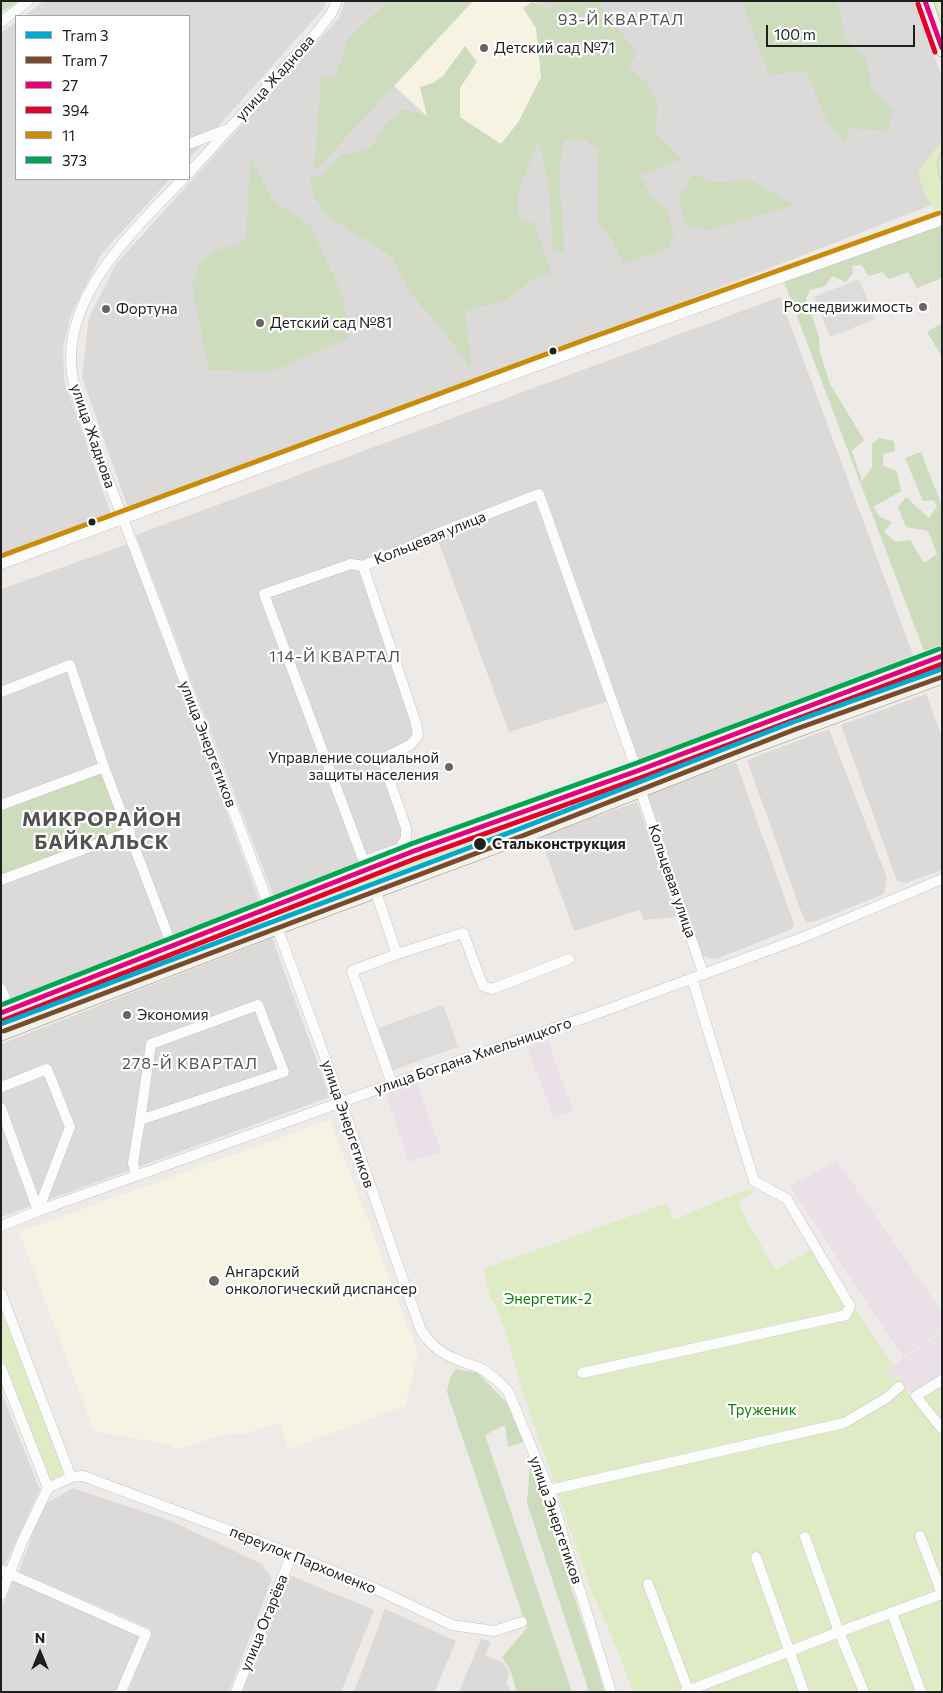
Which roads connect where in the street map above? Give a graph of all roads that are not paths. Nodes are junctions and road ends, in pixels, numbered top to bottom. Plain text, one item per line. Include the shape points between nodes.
1 (28, 1) edge
2 (337, 1) edge
3 (924, 1) edge
4 (1, 22) edge
5 (942, 49) edge
6 (228, 129) junction
7 (190, 144) edge
8 (190, 172) edge
9 (182, 180) edge
10 (942, 220) edge
11 (124, 519) junction
12 (1, 564) edge
13 (363, 566) junction
14 (942, 656) edge
15 (942, 676) edge
16 (1, 692) edge
17 (104, 767) junction
18 (637, 771) junction
19 (640, 789) junction
20 (1, 805) edge
21 (130, 832) junction
22 (366, 866) junction
23 (942, 879) edge
24 (1, 880) edge
25 (375, 890) junction
26 (270, 908) junction
27 (277, 926) junction
28 (172, 946) junction
29 (397, 954) junction
30 (569, 959) dead end
31 (703, 973) junction
32 (692, 978) junction
33 (1, 989) edge
34 (6, 1011) edge
35 (1, 1032) edge
36 (392, 1084) junction
37 (1, 1087) edge
38 (341, 1102) junction
39 (1, 1108) edge
40 (140, 1120) junction
41 (136, 1176) junction
42 (38, 1211) junction
43 (1, 1226) edge
44 (1, 1293) edge
45 (1, 1368) edge
46 (582, 1373) dead end
47 (942, 1380) edge
48 (899, 1387) dead end
49 (942, 1430) edge
50 (71, 1477) junction
51 (48, 1488) junction
52 (549, 1490) junction
53 (920, 1536) dead end
54 (805, 1537) dead end
55 (292, 1554) junction
56 (756, 1557) dead end
57 (5, 1572) edge
58 (648, 1584) dead end
59 (942, 1594) edge
60 (1, 1595) edge
61 (892, 1613) junction
62 (522, 1622) dead end
63 (839, 1632) junction
64 (789, 1651) junction
65 (688, 1691) edge
66 (121, 1692) edge
67 (236, 1692) edge
68 (611, 1692) edge
69 (804, 1692) edge
70 (864, 1692) edge
71 (921, 1692) edge

1 - 4 street
2 - 6 street, улица Жаднова via 317,32
3 - 5 street
6 - 7 street
6 - 8 street, улица Жаднова
9 - 11 street, улица Жаднова via 109,260 92,287 74,332 73,378 84,418
10 - 11 street via 590,346
11 - 12 street
11 - 26 street, улица Энергетиков
13 - 18 street, Кольцевая улица via 539,494
13 - 22 street via 418,736 410,745 383,761 406,828 406,838 400,848
13 - 22 street, Кольцевая улица via 351,564 264,594
14 - 18 street
15 - 19 street
16 - 17 street via 70,665
17 - 20 street
17 - 21 street
18 - 22 street
19 - 25 street
19 - 31 street, Кольцевая улица
21 - 24 street
21 - 28 street
22 - 26 street
23 - 31 street, улица Богдана Хмельницкого via 804,937
25 - 27 street
25 - 29 street
26 - 27 street, улица Энергетиков
26 - 28 street
27 - 35 street
27 - 38 street, улица Энергетиков
28 - 34 street
29 - 30 street via 463,933 483,986 492,989
29 - 36 street via 352,971
31 - 32 street, улица Богдана Хмельницкого
32 - 36 street, улица Богдана Хмельницкого
32 - 46 street via 754,1181 787,1199 850,1306 846,1314
33 - 34 street
36 - 38 street, улица Богдана Хмельницкого
37 - 42 street via 47,1069 70,1127
38 - 41 street, улица Богдана Хмельницкого
38 - 52 street, улица Энергетиков via 421,1330 438,1350 479,1368 508,1391
39 - 42 street
40 - 40 street via 284,1072 258,1005 151,1044
40 - 41 street via 133,1163
41 - 42 street, улица Богдана Хмельницкого
42 - 43 street, улица Богдана Хмельницкого
44 - 50 street
45 - 51 street
47 - 49 street via 916,1396
48 - 52 street via 844,1424
50 - 51 street
50 - 55 street, переулок Пархоменко via 83,1476
51 - 57 street
52 - 68 street, улица Энергетиков
53 - 59 street
54 - 63 street
55 - 62 street, переулок Пархоменко via 452,1625 494,1631
55 - 67 street, улица Огарёва
56 - 64 street
57 - 60 street
57 - 66 street via 146,1634
58 - 65 street
59 - 61 street
61 - 63 street
61 - 71 street
63 - 64 street
63 - 70 street
64 - 65 street
64 - 69 street

